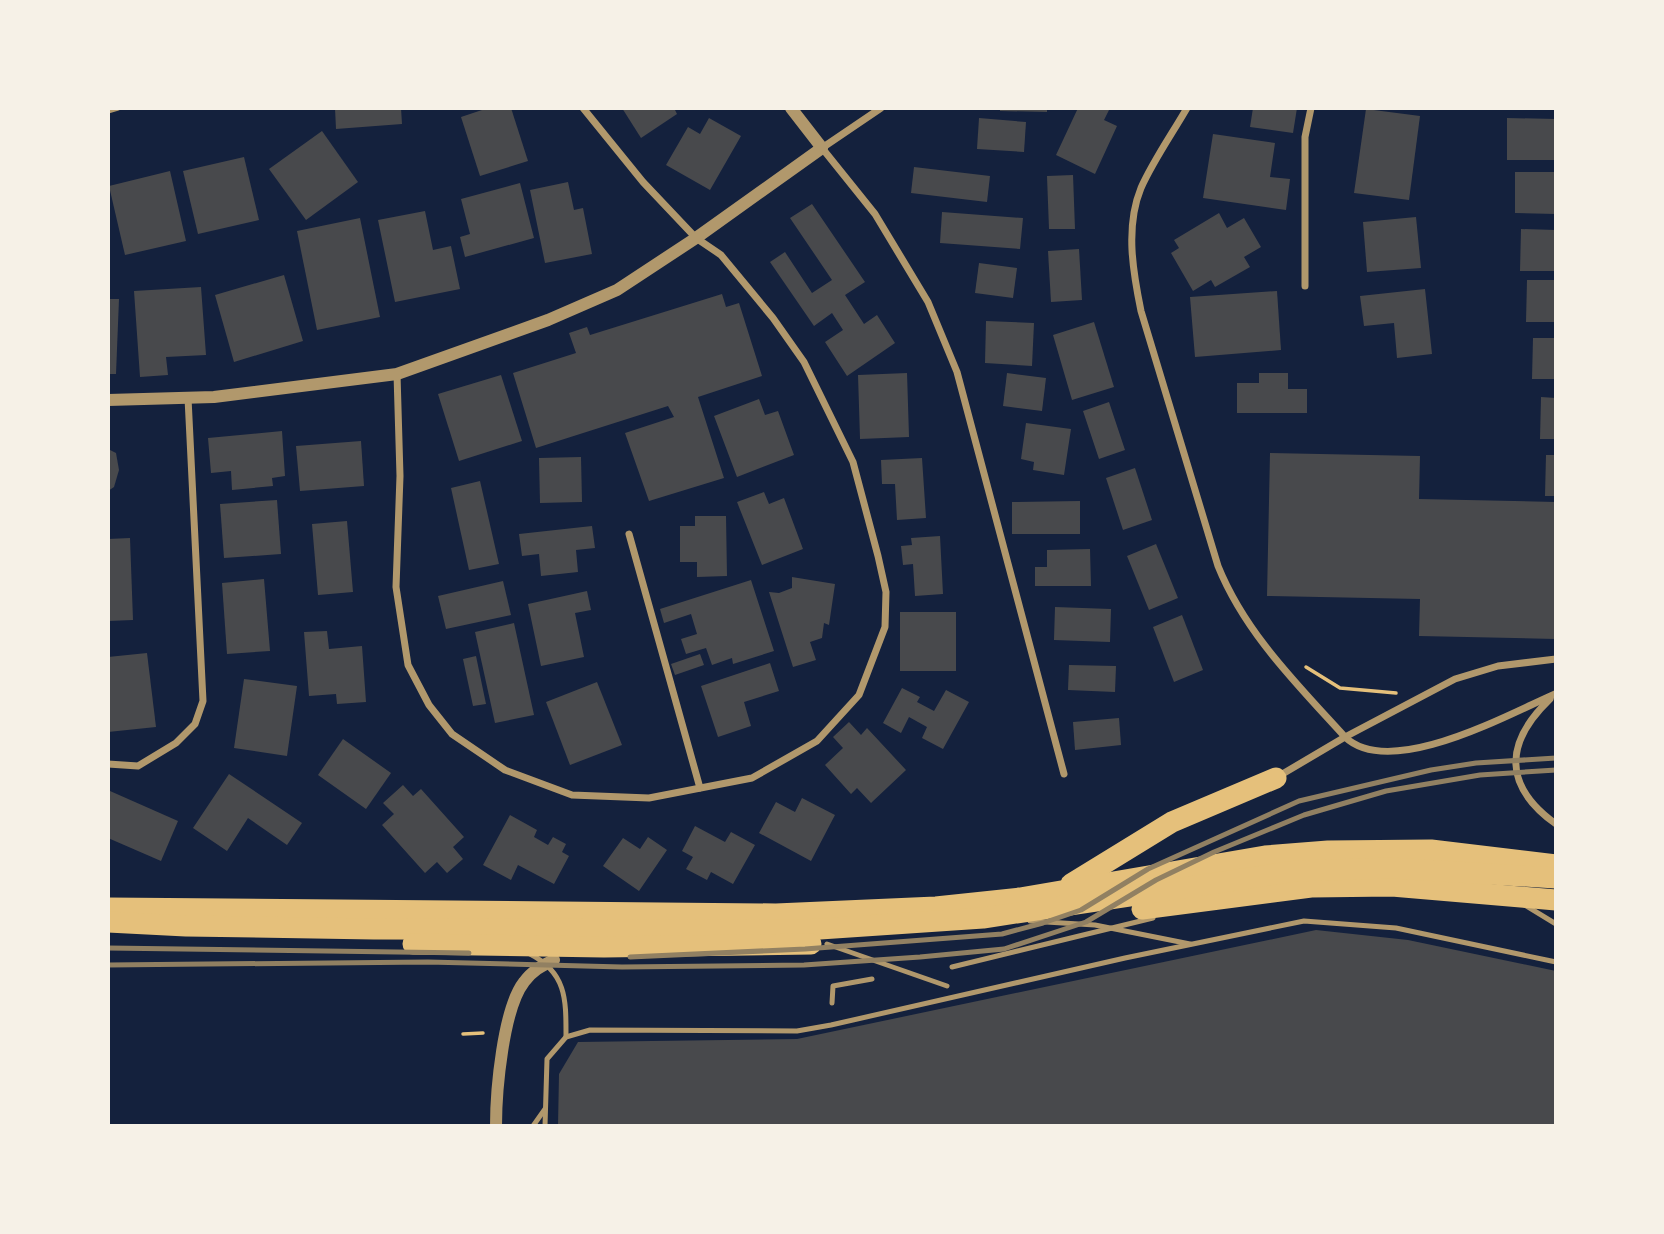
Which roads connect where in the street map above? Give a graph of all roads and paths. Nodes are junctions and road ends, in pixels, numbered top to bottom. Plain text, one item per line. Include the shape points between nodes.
1 (118, 108) edge
2 (583, 108) edge
3 (791, 108) edge
4 (881, 108) edge
5 (1187, 108) edge
6 (1311, 108) edge
7 (108, 111) edge
8 (822, 148) junction
9 (696, 237) junction
10 (1305, 286) dead end
11 (397, 374) junction
12 (188, 398) junction
13 (108, 400) edge
14 (629, 534) dead end
15 (1556, 659) edge
16 (1306, 667) dead end
17 (1406, 690) dead end
18 (1555, 694) edge
19 (1345, 737) junction
20 (108, 764) edge
21 (1064, 774) dead end
22 (1276, 778) joint
23 (700, 788) junction
24 (1556, 824) edge
25 (1556, 865) edge
26 (1182, 871) junction
27 (1556, 878) edge
28 (1230, 898) junction
29 (1514, 898) junction
30 (1556, 901) edge
31 (1556, 910) edge
32 (110, 915) edge
33 (163, 915) dead end
34 (176, 917) dead end
35 (1016, 919) junction
36 (1556, 924) edge
37 (858, 934) dead end
38 (311, 936) dead end
39 (407, 938) dead end
40 (466, 939) junction
41 (822, 941) junction
42 (1192, 944) junction
43 (604, 947) junction
44 (554, 960) joint
45 (1556, 962) edge
46 (952, 967) dead end
47 (872, 979) dead end
48 (947, 986) dead end
49 (832, 1003) dead end
50 (484, 1033) dead end
51 (463, 1034) dead end
52 (566, 1037) junction
53 (545, 1109) junction
54 (496, 1125) edge
55 (533, 1125) edge
56 (545, 1125) edge

1 - 7 lane
2 - 9 street via 643,182
3 - 8 street
4 - 8 street
5 - 19 street via 1141,189 1131,247 1141,311 1230,595 1272,655
6 - 10 street via 1305,136
8 - 9 street
8 - 21 street via 875,214 928,302 957,372
9 - 11 street via 617,290
9 - 23 street via 740,276 804,362 853,462 886,592 886,627 859,695 817,741 752,778
11 - 12 street
11 - 23 street via 396,587 408,665 429,705 452,734 505,769 572,795 649,798
12 - 13 street
12 - 20 street via 203,701 195,724 176,743 138,766
14 - 23 street
15 - 19 street via 1498,666 1455,679
16 - 17 path via 1340,688 1394,694
18 - 19 street via 1428,747 1396,753 1365,749
18 - 24 street via 1526,727 1515,766 1521,791 1538,812
19 - 22 street
22 - 35 highway via 1172,822
25 - 26 highway via 1431,850 1380,849 1265,856
26 - 30 highway via 1361,877 1474,887
26 - 32 highway via 936,907 776,914
27 - 35 highway via 1391,869 1296,871
28 - 29 highway via 1311,887 1392,886
28 - 41 highway via 982,930
28 - 46 lane
29 - 30 highway
29 - 31 highway
29 - 36 lane
32 - 33 lane
32 - 35 highway via 374,929 805,930
32 - 43 highway via 229,940
34 - 38 lane
35 - 37 lane
35 - 42 lane via 1095,925
39 - 40 lane
40 - 41 lane
40 - 52 lane via 520,949 543,961 559,978 566,1000
41 - 43 highway
41 - 48 lane
42 - 45 lane via 1304,920 1396,928
42 - 52 lane via 831,1026 797,1031 590,1030
43 - 44 highway
44 - 54 street via 534,970 513,1004 501,1060
47 - 49 lane via 833,986
50 - 51 path
52 - 53 lane via 547,1059
53 - 55 lane
53 - 56 lane

